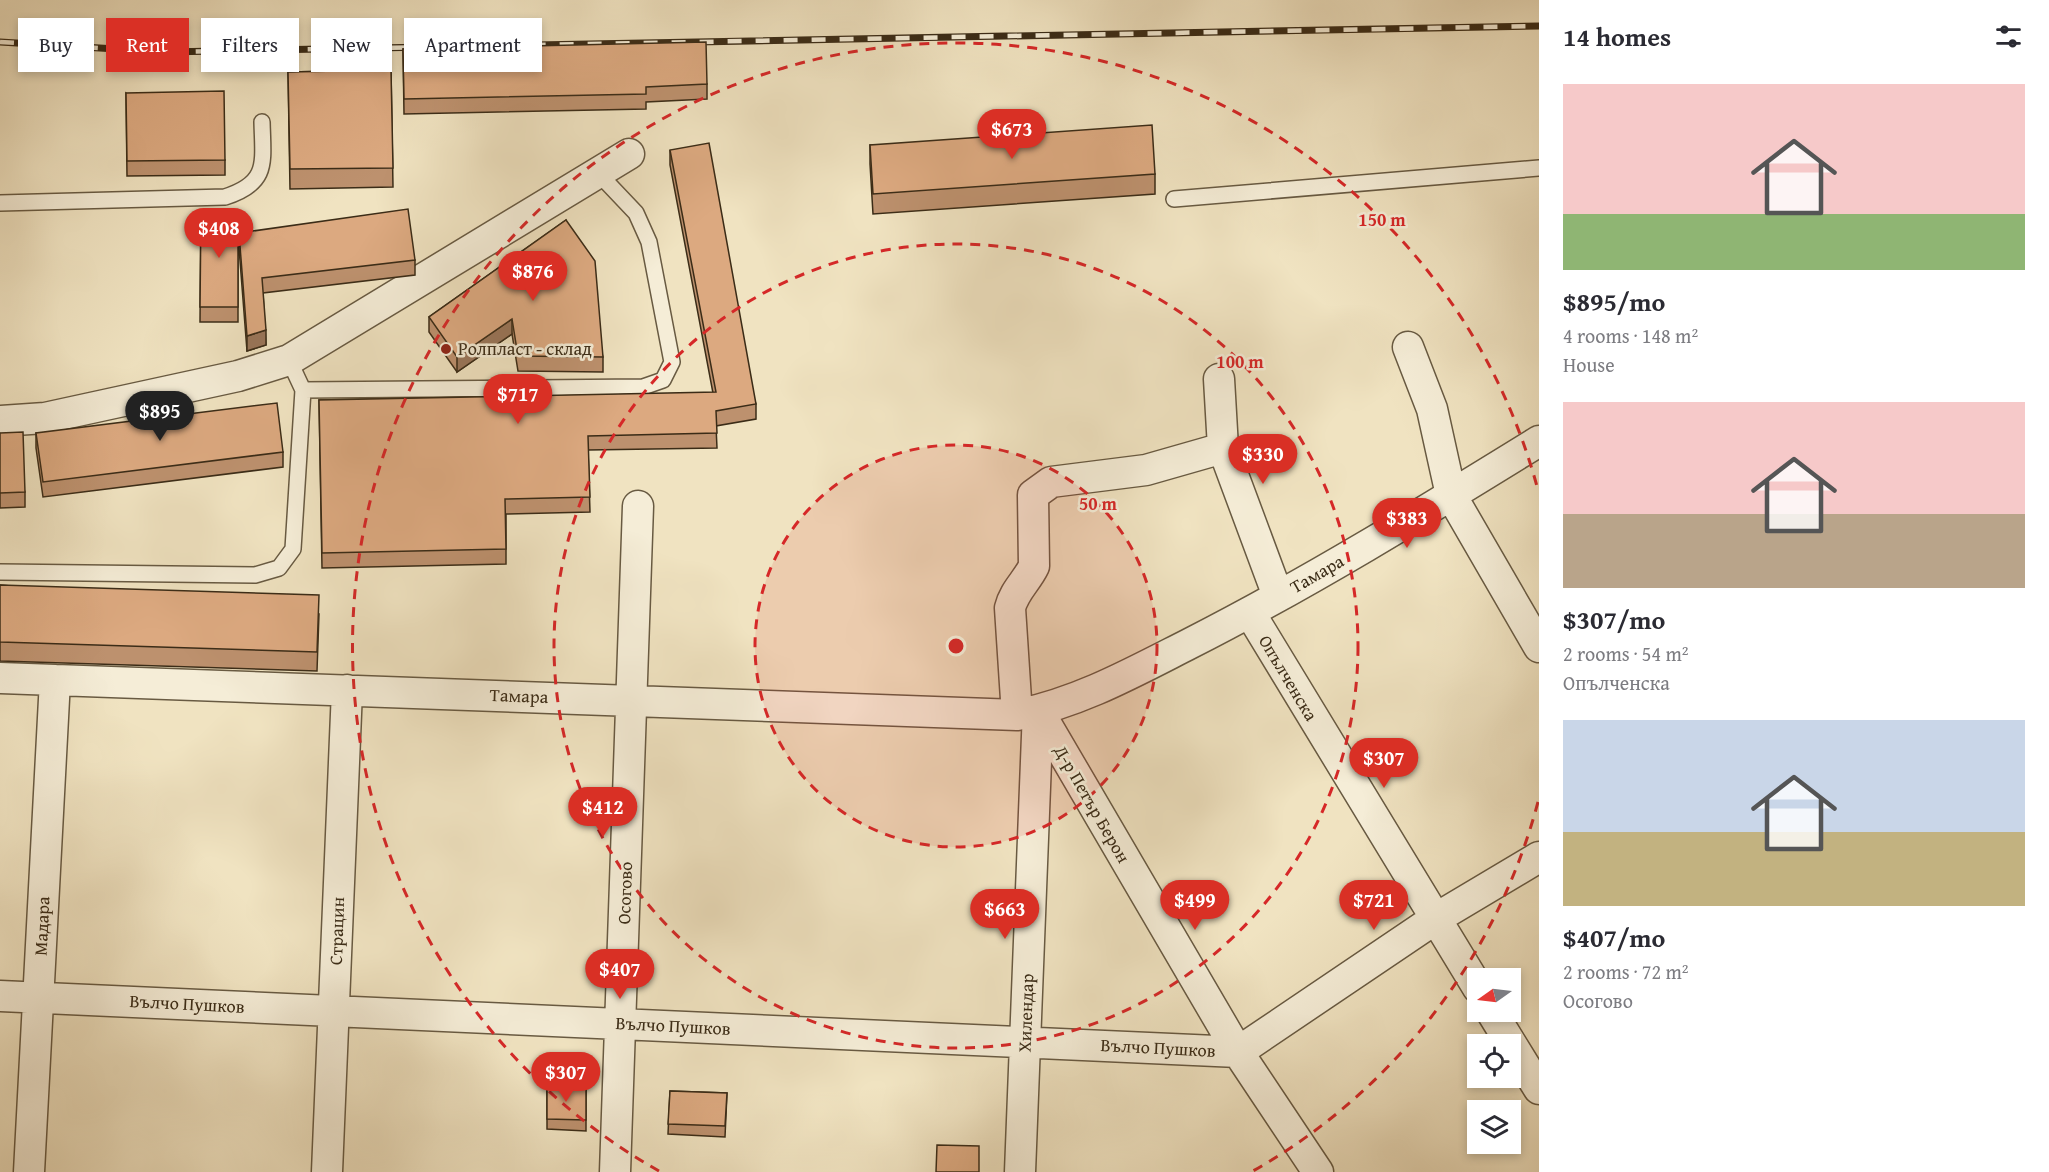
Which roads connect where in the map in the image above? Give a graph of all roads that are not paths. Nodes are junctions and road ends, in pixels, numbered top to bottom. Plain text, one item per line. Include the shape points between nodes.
1 (262, 122) dead end
2 (629, 154) dead end
3 (1539, 168) edge
4 (599, 174) junction
5 (1174, 199) dead end
6 (0, 203) edge
7 (1407, 347) dead end
8 (289, 360) junction
9 (1219, 379) dead end
10 (303, 390) junction
11 (0, 421) edge
12 (1539, 441) edge
13 (1223, 448) junction
14 (1451, 495) junction
15 (638, 506) dead end
16 (0, 572) edge
17 (1278, 596) junction
18 (1250, 613) junction
19 (1539, 647) edge
20 (0, 678) edge
21 (55, 680) junction
22 (347, 690) junction
23 (632, 700) junction
24 (1027, 712) junction
25 (1539, 857) edge
26 (1435, 919) junction
27 (1467, 970) edge
28 (0, 996) edge
29 (38, 998) junction
30 (334, 1011) junction
31 (1498, 1022) edge
32 (620, 1024) junction
33 (1025, 1042) junction
34 (1238, 1052) junction
35 (1539, 1089) edge
36 (29, 1172) edge
37 (327, 1172) edge
38 (615, 1172) edge
39 (1020, 1172) edge
40 (1318, 1172) edge

1 - 6 lane via 263,160 257,179 242,192 225,197
2 - 4 street
3 - 5 lane
4 - 8 street
4 - 10 lane via 636,213 649,242 672,362 663,380 643,387
7 - 14 street via 1432,409
8 - 10 lane
8 - 11 street via 238,376 45,418
9 - 13 street
10 - 16 lane via 292,549 279,568 255,575
12 - 14 street, Тамара
13 - 17 street
13 - 24 street, Хилендар via 1146,470 1051,482 1033,495 1034,566 1013,596 1010,608
14 - 17 street, Тамара
14 - 19 street
15 - 23 street, Осогово
17 - 18 street, Тамара
18 - 24 street, Тамара via 1099,690
18 - 26 street, Опълченска
20 - 21 street, Тамара
21 - 22 street, Тамара
21 - 29 street, Мадара
22 - 23 street, Тамара
22 - 30 street, Страцин
23 - 24 street, Тамара
23 - 32 street, Осогово
24 - 33 street, Хилендар
24 - 34 street, Д-р Петър Берон
25 - 26 street
26 - 27 street, Опълченска
26 - 34 street
28 - 29 street, Вълчо Пушков
29 - 30 street, Вълчо Пушков
29 - 36 street, Мадара
30 - 32 street, Вълчо Пушков
30 - 37 street, Страцин
31 - 35 street
32 - 33 street, Вълчо Пушков
32 - 38 street, Осогово
33 - 34 street, Вълчо Пушков
33 - 39 street, Хилендар
34 - 40 street, Д-р Петър Берон

